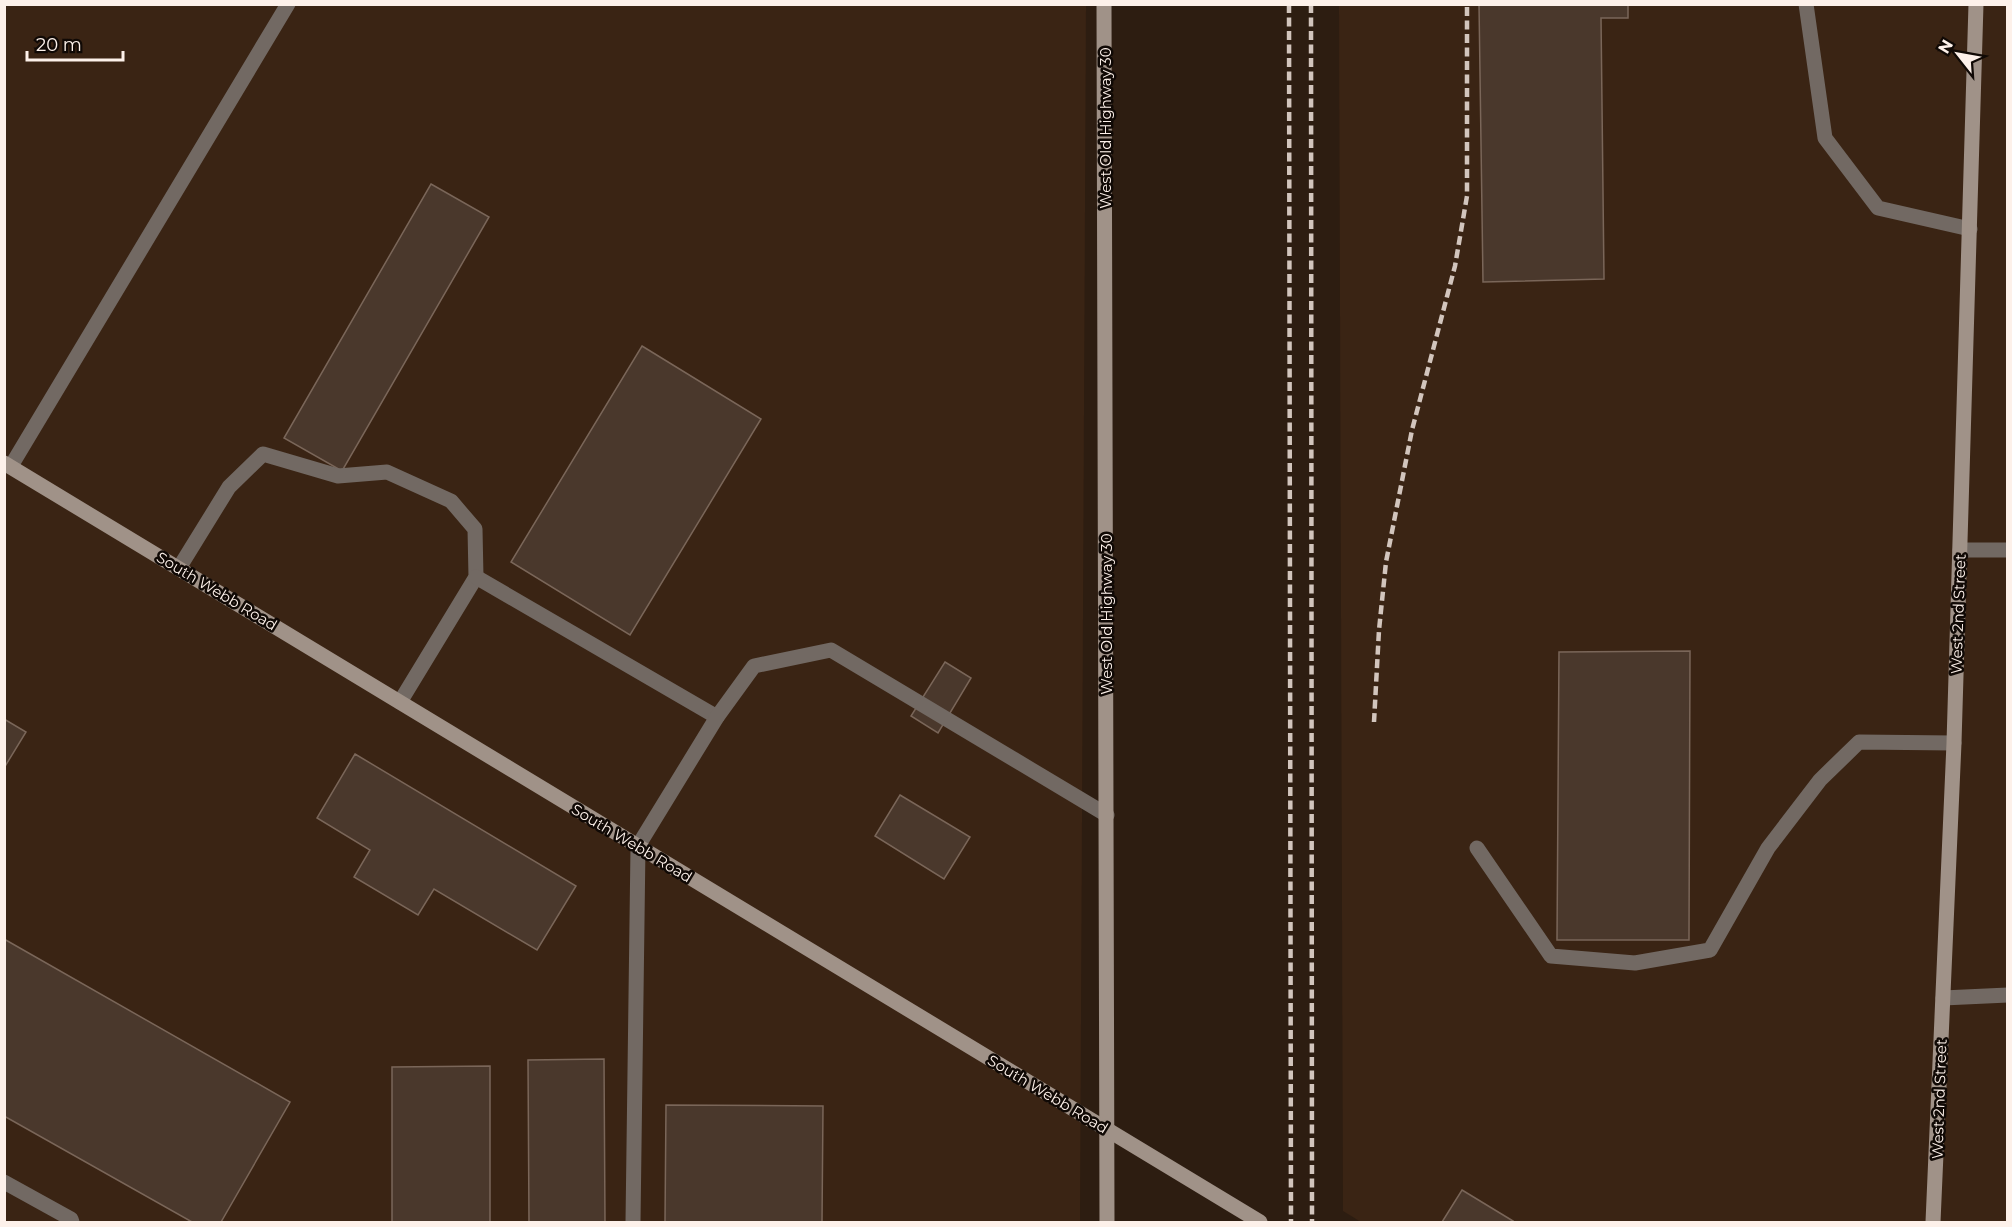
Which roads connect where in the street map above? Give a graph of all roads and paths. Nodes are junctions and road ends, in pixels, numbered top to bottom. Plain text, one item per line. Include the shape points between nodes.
1 (288, 4) edge
2 (1104, 4) edge
3 (1806, 4) edge
4 (1976, 4) edge
5 (1970, 229) junction
6 (8, 465) edge
7 (1960, 550) junction
8 (2007, 550) edge
9 (179, 568) junction
10 (476, 577) junction
11 (400, 702) junction
12 (717, 717) junction
13 (1954, 742) junction
14 (1107, 815) junction
15 (638, 846) junction
16 (1477, 848) dead end
17 (2007, 995) edge
18 (1943, 998) junction
19 (1108, 1130) junction
20 (4, 1182) edge
21 (72, 1222) edge
22 (633, 1222) edge
23 (1107, 1222) edge
24 (1260, 1222) edge
25 (1934, 1222) edge

1 - 6 lane
2 - 14 street, West Old Highway 30
3 - 5 lane via 1825,138 1878,208
4 - 5 street, West 2nd Street
5 - 7 street, West 2nd Street
6 - 9 street, South Webb Road
7 - 8 lane
7 - 13 street, West 2nd Street
9 - 10 lane via 229,487 263,454 338,476 387,472 452,501 475,529
9 - 11 street, South Webb Road
10 - 11 lane
10 - 12 lane
11 - 15 street, South Webb Road
12 - 14 lane via 754,666 831,650
12 - 15 lane
13 - 16 lane via 1859,742 1820,780 1768,848 1710,950 1635,963 1551,956
13 - 18 street, West 2nd Street
14 - 19 street, West Old Highway 30
15 - 19 street, South Webb Road
15 - 22 lane
17 - 18 lane
18 - 25 street, West 2nd Street
19 - 23 street, West Old Highway 30
19 - 24 street, South Webb Road
20 - 21 lane

